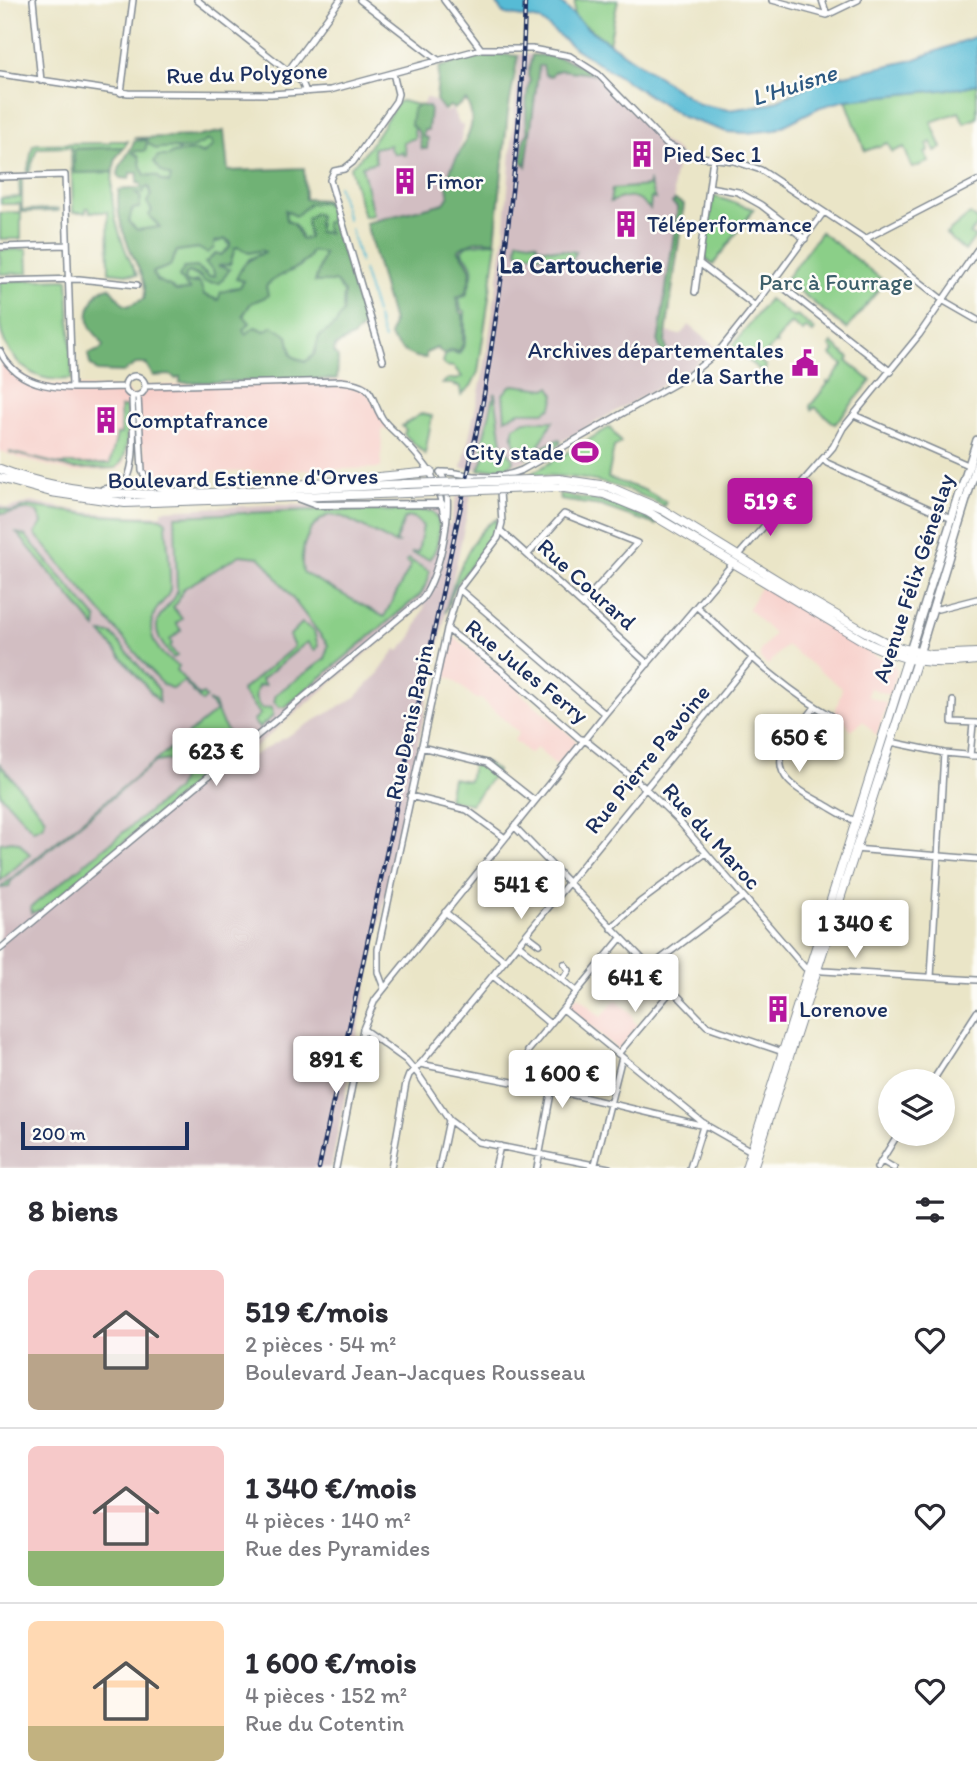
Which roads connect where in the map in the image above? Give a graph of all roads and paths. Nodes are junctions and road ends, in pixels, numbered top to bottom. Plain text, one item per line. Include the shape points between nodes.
1 (33, 0) edge
2 (133, 0) edge
3 (197, 0) edge
4 (340, 0) edge
5 (360, 0) edge
6 (444, 0) edge
7 (772, 0) edge
8 (822, 0) edge
9 (858, 0) edge
10 (827, 15) junction
11 (481, 49) junction
12 (438, 60) junction
13 (288, 72) junction
14 (393, 73) junction
15 (0, 74) edge
16 (41, 81) junction
17 (306, 92) junction
18 (121, 93) junction
19 (713, 158) junction
20 (0, 177) edge
21 (977, 181) edge
22 (709, 187) junction
23 (823, 213) junction
24 (805, 239) junction
25 (865, 239) junction
26 (67, 245) junction
27 (0, 247) edge
28 (977, 250) edge
29 (699, 262) junction
30 (68, 279) junction
31 (774, 280) junction
32 (0, 281) edge
33 (137, 285) dead end
34 (695, 292) dead end
35 (944, 301) junction
36 (755, 306) junction
37 (977, 320) edge
38 (0, 351) edge
39 (383, 360) dead end
40 (891, 372) junction
41 (145, 386) junction
42 (72, 387) junction
43 (125, 387) junction
44 (135, 396) junction
45 (855, 415) junction
46 (977, 440) edge
47 (975, 451) edge
48 (823, 459) junction
49 (974, 466) edge
50 (0, 469) edge
51 (436, 472) junction
52 (460, 472) junction
53 (499, 475) junction
54 (0, 478) edge
55 (558, 483) junction
56 (287, 487) junction
57 (446, 488) junction
58 (75, 489) junction
59 (406, 489) junction
60 (192, 493) junction
61 (448, 496) junction
62 (295, 497) junction
63 (442, 504) junction
64 (952, 519) junction
65 (445, 524) junction
66 (501, 531) junction
67 (528, 554) junction
68 (736, 559) junction
69 (459, 589) junction
70 (977, 599) edge
71 (582, 604) junction
72 (697, 607) junction
73 (933, 607) junction
74 (447, 629) junction
75 (977, 653) edge
76 (753, 657) junction
77 (913, 657) junction
78 (977, 660) edge
79 (648, 664) junction
80 (953, 701) dead end
81 (815, 707) junction
82 (605, 714) junction
83 (832, 716) dead end
84 (975, 724) edge
85 (585, 740) junction
86 (891, 742) junction
87 (421, 747) junction
88 (944, 753) junction
89 (970, 756) junction
90 (977, 756) edge
91 (645, 788) junction
92 (410, 796) junction
93 (534, 801) junction
94 (856, 821) junction
95 (514, 826) junction
96 (505, 838) junction
97 (852, 848) junction
98 (706, 853) junction
99 (938, 856) junction
100 (977, 859) edge
101 (569, 882) junction
102 (743, 897) junction
103 (445, 912) junction
104 (611, 928) junction
105 (527, 934) junction
106 (621, 938) junction
107 (539, 944) dead end
108 (519, 945) junction
109 (0, 949) edge
110 (505, 961) junction
111 (564, 964) dead end
112 (650, 967) junction
113 (813, 969) junction
114 (493, 976) junction
115 (931, 977) junction
116 (562, 980) junction
117 (977, 980) edge
118 (384, 988) junction
119 (672, 990) junction
120 (577, 992) junction
121 (563, 1009) junction
122 (977, 1012) edge
123 (550, 1024) junction
124 (363, 1029) junction
125 (528, 1051) dead end
126 (783, 1052) junction
127 (620, 1056) junction
128 (557, 1062) dead end
129 (420, 1064) junction
130 (940, 1069) edge
131 (414, 1070) junction
132 (553, 1090) junction
133 (610, 1104) junction
134 (449, 1120) junction
135 (705, 1125) junction
136 (499, 1146) junction
137 (891, 1146) edge
138 (751, 1151) junction
139 (540, 1154) junction
140 (882, 1161) junction
141 (595, 1166) edge
142 (335, 1168) edge
143 (391, 1168) edge
144 (439, 1168) edge
145 (495, 1168) edge
146 (537, 1168) edge
147 (608, 1168) edge
148 (690, 1168) edge
149 (746, 1168) edge
150 (753, 1168) edge
151 (877, 1168) edge
152 (894, 1168) edge

1 - 16 street
2 - 18 street
3 - 13 street
4 - 13 street
5 - 12 street
6 - 11 street
7 - 10 street
8 - 10 street
9 - 10 street
11 - 12 street, Rue du Polygone
11 - 19 street, Rue du Polygone via 533,49 579,60 659,139 679,152
12 - 14 street, Rue du Polygone
13 - 17 street via 302,82
14 - 17 street, Rue du Polygone
14 - 39 street via 396,101 353,162 333,172 330,180
15 - 16 street, Rue du Polygone
16 - 18 street, Rue du Polygone
17 - 18 street, Rue du Polygone
19 - 22 street
19 - 23 street, Rue du Polygone via 761,170
20 - 26 street via 65,175
21 - 25 street
22 - 24 street via 738,192
22 - 29 street
23 - 24 street
23 - 25 street, Rue du Polygone
24 - 31 street
25 - 35 street, Rue du Polygone
26 - 27 street
26 - 30 street
28 - 35 street
29 - 34 street
29 - 36 street
30 - 32 street
30 - 33 street
30 - 42 street
31 - 36 street
31 - 40 street
35 - 37 street, Rue du Polygone
35 - 40 street
36 - 53 street via 719,351 687,377 535,464
38 - 42 street via 26,379 50,387
40 - 45 street
41 - 43 street via 135,376 128,378
41 - 44 street
41 - 51 street via 351,382 368,390 382,419
42 - 43 street
43 - 44 street
44 - 58 street via 127,481 114,488
44 - 60 street via 146,480 163,489
45 - 48 street
45 - 49 street
46 - 47 main road, Avenue Félix Géneslay
47 - 49 main road, Avenue Félix Géneslay
48 - 64 street
48 - 68 street
49 - 64 main road, Avenue Félix Géneslay
49 - 73 main road, Avenue Félix Géneslay
50 - 58 main road, Boulevard Estienne d'Orves
51 - 52 street
51 - 56 main road
51 - 57 street
51 - 63 street
52 - 53 street
52 - 57 street via 452,475
53 - 66 street
54 - 62 main road, Boulevard Estienne d'Orves via 117,502
55 - 59 main road, bridge
55 - 68 main road via 634,505 724,557
55 - 68 main road via 607,486 636,497
56 - 59 main road, Boulevard Estienne d'Orves
56 - 60 main road, Boulevard Estienne d'Orves
57 - 61 street
58 - 60 main road, Boulevard Estienne d'Orves via 137,495
59 - 62 main road, Boulevard Estienne d'Orves
61 - 63 street
61 - 65 street
62 - 63 street via 316,505
63 - 65 street
64 - 77 main road, Avenue Félix Géneslay
65 - 109 street via 433,582 422,599
66 - 67 street, Rue Courard
66 - 69 street, Rue Denis Papin
67 - 71 street, Rue Courard
67 - 71 street via 564,514 637,544
68 - 72 street
68 - 77 main road
68 - 77 main road via 851,634
69 - 74 street, Rue Denis Papin
69 - 82 street
70 - 73 street
71 - 79 street, Rue Courard
72 - 76 street
72 - 79 street
73 - 77 main road, Avenue Félix Géneslay
74 - 85 street, Rue Jules Ferry
74 - 87 street, Rue Denis Papin
75 - 77 main road
76 - 81 street
76 - 91 street, Rue Pierre Pavoine
77 - 78 main road via 950,663
77 - 86 main road, Avenue Félix Géneslay
77 - 94 main road, Avenue Félix Géneslay
79 - 82 street
80 - 84 street via 952,722
81 - 83 street
81 - 94 street via 785,747 782,769 794,788
82 - 85 street
84 - 89 street
85 - 91 street, Rue Jules Ferry
85 - 93 street
86 - 88 street
86 - 97 main road, Avenue Félix Géneslay
87 - 92 street, Rue Denis Papin
87 - 93 street via 487,763
88 - 89 street
88 - 99 street
89 - 90 street
91 - 98 street, Rue du Maroc
91 - 101 street, Rue Pierre Pavoine
92 - 96 street via 467,810
92 - 118 street, Rue Denis Papin via 378,949
93 - 95 street
94 - 97 main road, Avenue Félix Géneslay
95 - 96 street
95 - 101 street
96 - 103 street
97 - 99 street
97 - 113 main road, Avenue Félix Géneslay
98 - 102 street, Rue du Maroc
98 - 104 street
99 - 100 street
99 - 115 street
101 - 104 street
101 - 105 street, Rue Pierre Pavoine
102 - 112 street
102 - 113 street, Rue du Maroc via 805,968
103 - 110 street
103 - 118 street
104 - 106 street
105 - 107 street
105 - 108 street, Rue Pierre Pavoine
106 - 112 street
106 - 120 street
108 - 110 street, Rue Pierre Pavoine
108 - 116 street
110 - 114 street, Rue Pierre Pavoine
111 - 116 street via 569,970
112 - 119 street
113 - 115 street
113 - 126 main road, Avenue Félix Géneslay
113 - 150 main road, Avenue Félix Géneslay
114 - 123 street
114 - 129 street, Rue Pierre Pavoine
115 - 117 street
116 - 120 street
118 - 124 street via 370,1007
119 - 126 street via 707,1026
119 - 127 street
120 - 121 street
121 - 123 street
121 - 127 street
122 - 130 street
123 - 125 street
124 - 131 street
124 - 142 street
126 - 138 main road, Avenue Félix Géneslay
127 - 133 street
127 - 135 street
128 - 132 street
129 - 131 street, Rue Pierre Pavoine
129 - 132 street
131 - 134 street
131 - 143 street via 406,1083
132 - 133 street
132 - 139 street
133 - 135 street
133 - 141 street
134 - 136 street via 478,1142
134 - 144 street
135 - 138 street
135 - 148 street
136 - 139 street
136 - 145 street
137 - 140 street
138 - 149 main road, Avenue Félix Géneslay
139 - 141 street
139 - 146 street
140 - 151 street
140 - 152 street
141 - 147 street

